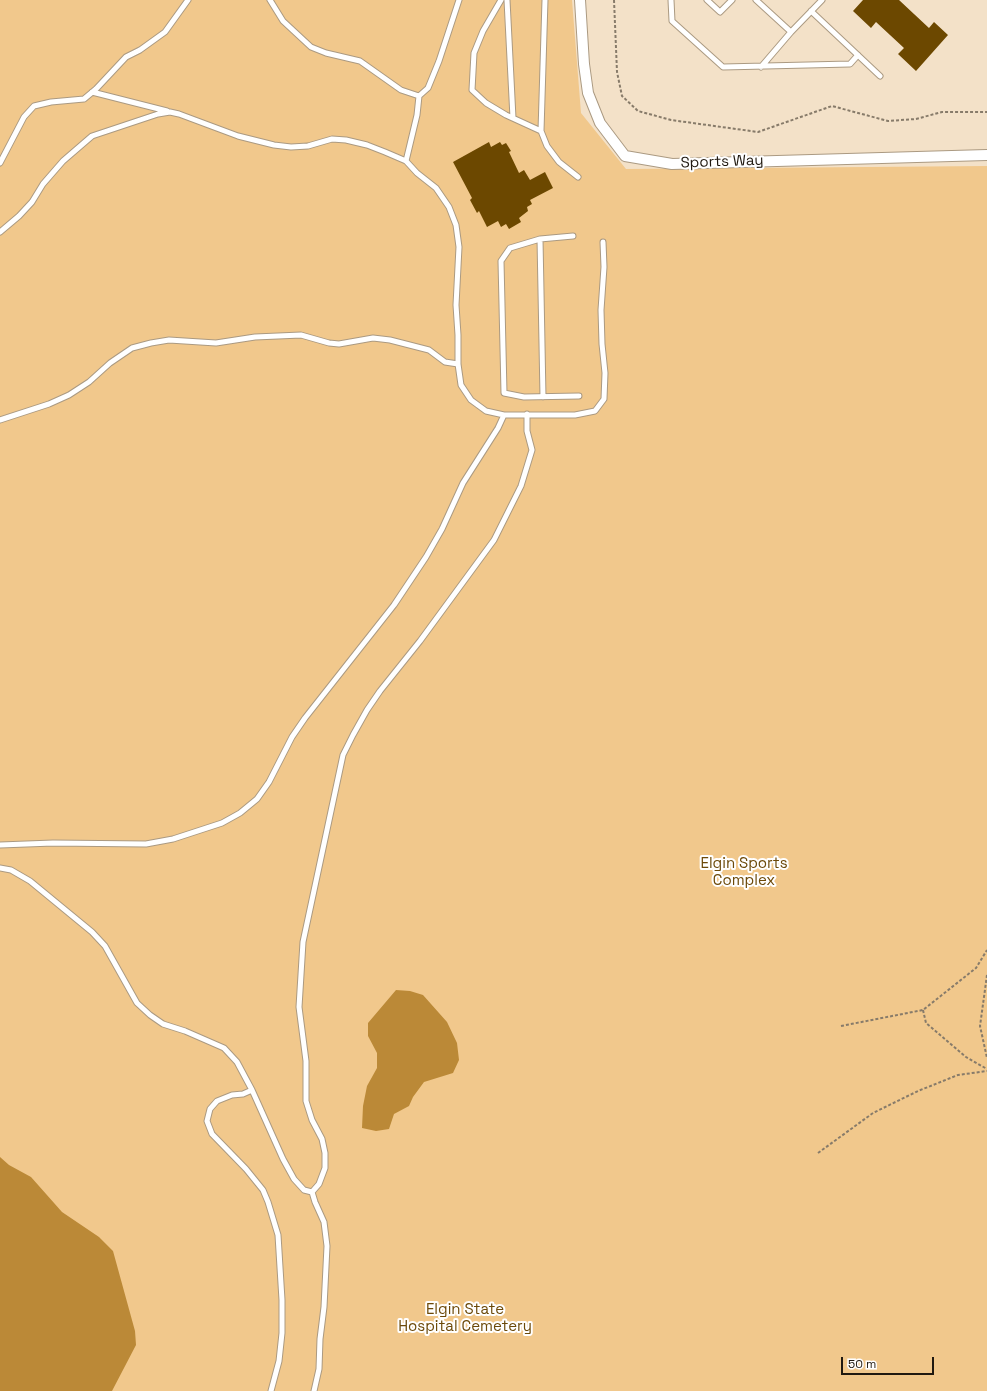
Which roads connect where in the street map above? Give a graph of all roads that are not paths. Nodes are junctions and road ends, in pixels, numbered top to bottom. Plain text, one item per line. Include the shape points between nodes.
1 (188, 0) edge
2 (270, 0) edge
3 (459, 0) edge
4 (501, 0) edge
5 (507, 0) edge
6 (545, 0) edge
7 (580, 0) edge
8 (671, 0) edge
9 (707, 0) edge
10 (732, 0) edge
11 (756, 0) edge
12 (822, 0) edge
13 (811, 11) junction
14 (791, 32) junction
15 (858, 55) junction
16 (761, 67) junction
17 (880, 76) dead end
18 (92, 92) junction
19 (419, 96) junction
20 (170, 112) junction
21 (513, 118) junction
22 (541, 131) junction
23 (987, 155) edge
24 (406, 161) junction
25 (0, 162) edge
26 (578, 177) dead end
27 (0, 232) edge
28 (573, 236) dead end
29 (540, 239) junction
30 (603, 242) dead end
31 (458, 364) junction
32 (580, 396) dead end
33 (543, 397) junction
34 (527, 414) junction
35 (504, 415) junction
36 (0, 420) edge
37 (0, 845) edge
38 (0, 868) edge
39 (252, 1090) junction
40 (312, 1192) junction
41 (271, 1391) edge
42 (314, 1391) edge

1 - 18 lane via 165,32 126,58
2 - 19 lane via 283,20 311,47 360,61 400,90
3 - 19 lane via 428,88
4 - 21 lane via 474,53 472,90 486,103
5 - 21 lane
6 - 22 lane
7 - 23 street, Sports Way via 588,94 600,123 625,156 672,164
8 - 16 lane via 672,20 723,67
9 - 10 lane via 720,12
11 - 14 lane
12 - 13 lane
13 - 14 lane
13 - 15 lane
14 - 16 lane
15 - 16 lane via 850,64
15 - 17 lane
18 - 20 lane
18 - 25 lane via 84,99 34,106 24,117
19 - 24 lane via 418,115
20 - 24 lane via 238,136 274,145 308,146 332,139 346,140 367,145
20 - 27 lane via 92,136 63,161 43,184 32,202
21 - 22 lane
22 - 26 lane via 551,151
24 - 31 lane via 436,188 449,207 456,225 459,247 456,305
28 - 29 lane
29 - 33 lane
29 - 33 lane via 510,248 501,262 501,269 504,393
30 - 34 lane via 601,310 604,399 595,411 575,415
31 - 35 lane via 461,385 471,400 486,411
31 - 36 lane via 445,362 429,350 373,338 339,344 301,335 255,337 216,343 169,340 132,348 68,395
32 - 33 lane
34 - 35 lane
34 - 40 lane via 527,431 532,450 521,486 494,540 376,698 343,755 303,942 299,1007 306,1061 306,1101 325,1153 325,1168
35 - 37 lane via 463,483 442,529 423,562 394,605 305,718 257,799 222,823 173,839 146,844
38 - 39 lane via 11,870 30,881 92,932 105,946 137,1003 150,1015 163,1024 224,1048 237,1062
39 - 40 lane via 294,1179 304,1190
39 - 41 lane via 217,1101 210,1109 207,1121 212,1134 263,1190 278,1235 282,1333 280,1361
40 - 42 lane via 324,1222 327,1246 319,1369

